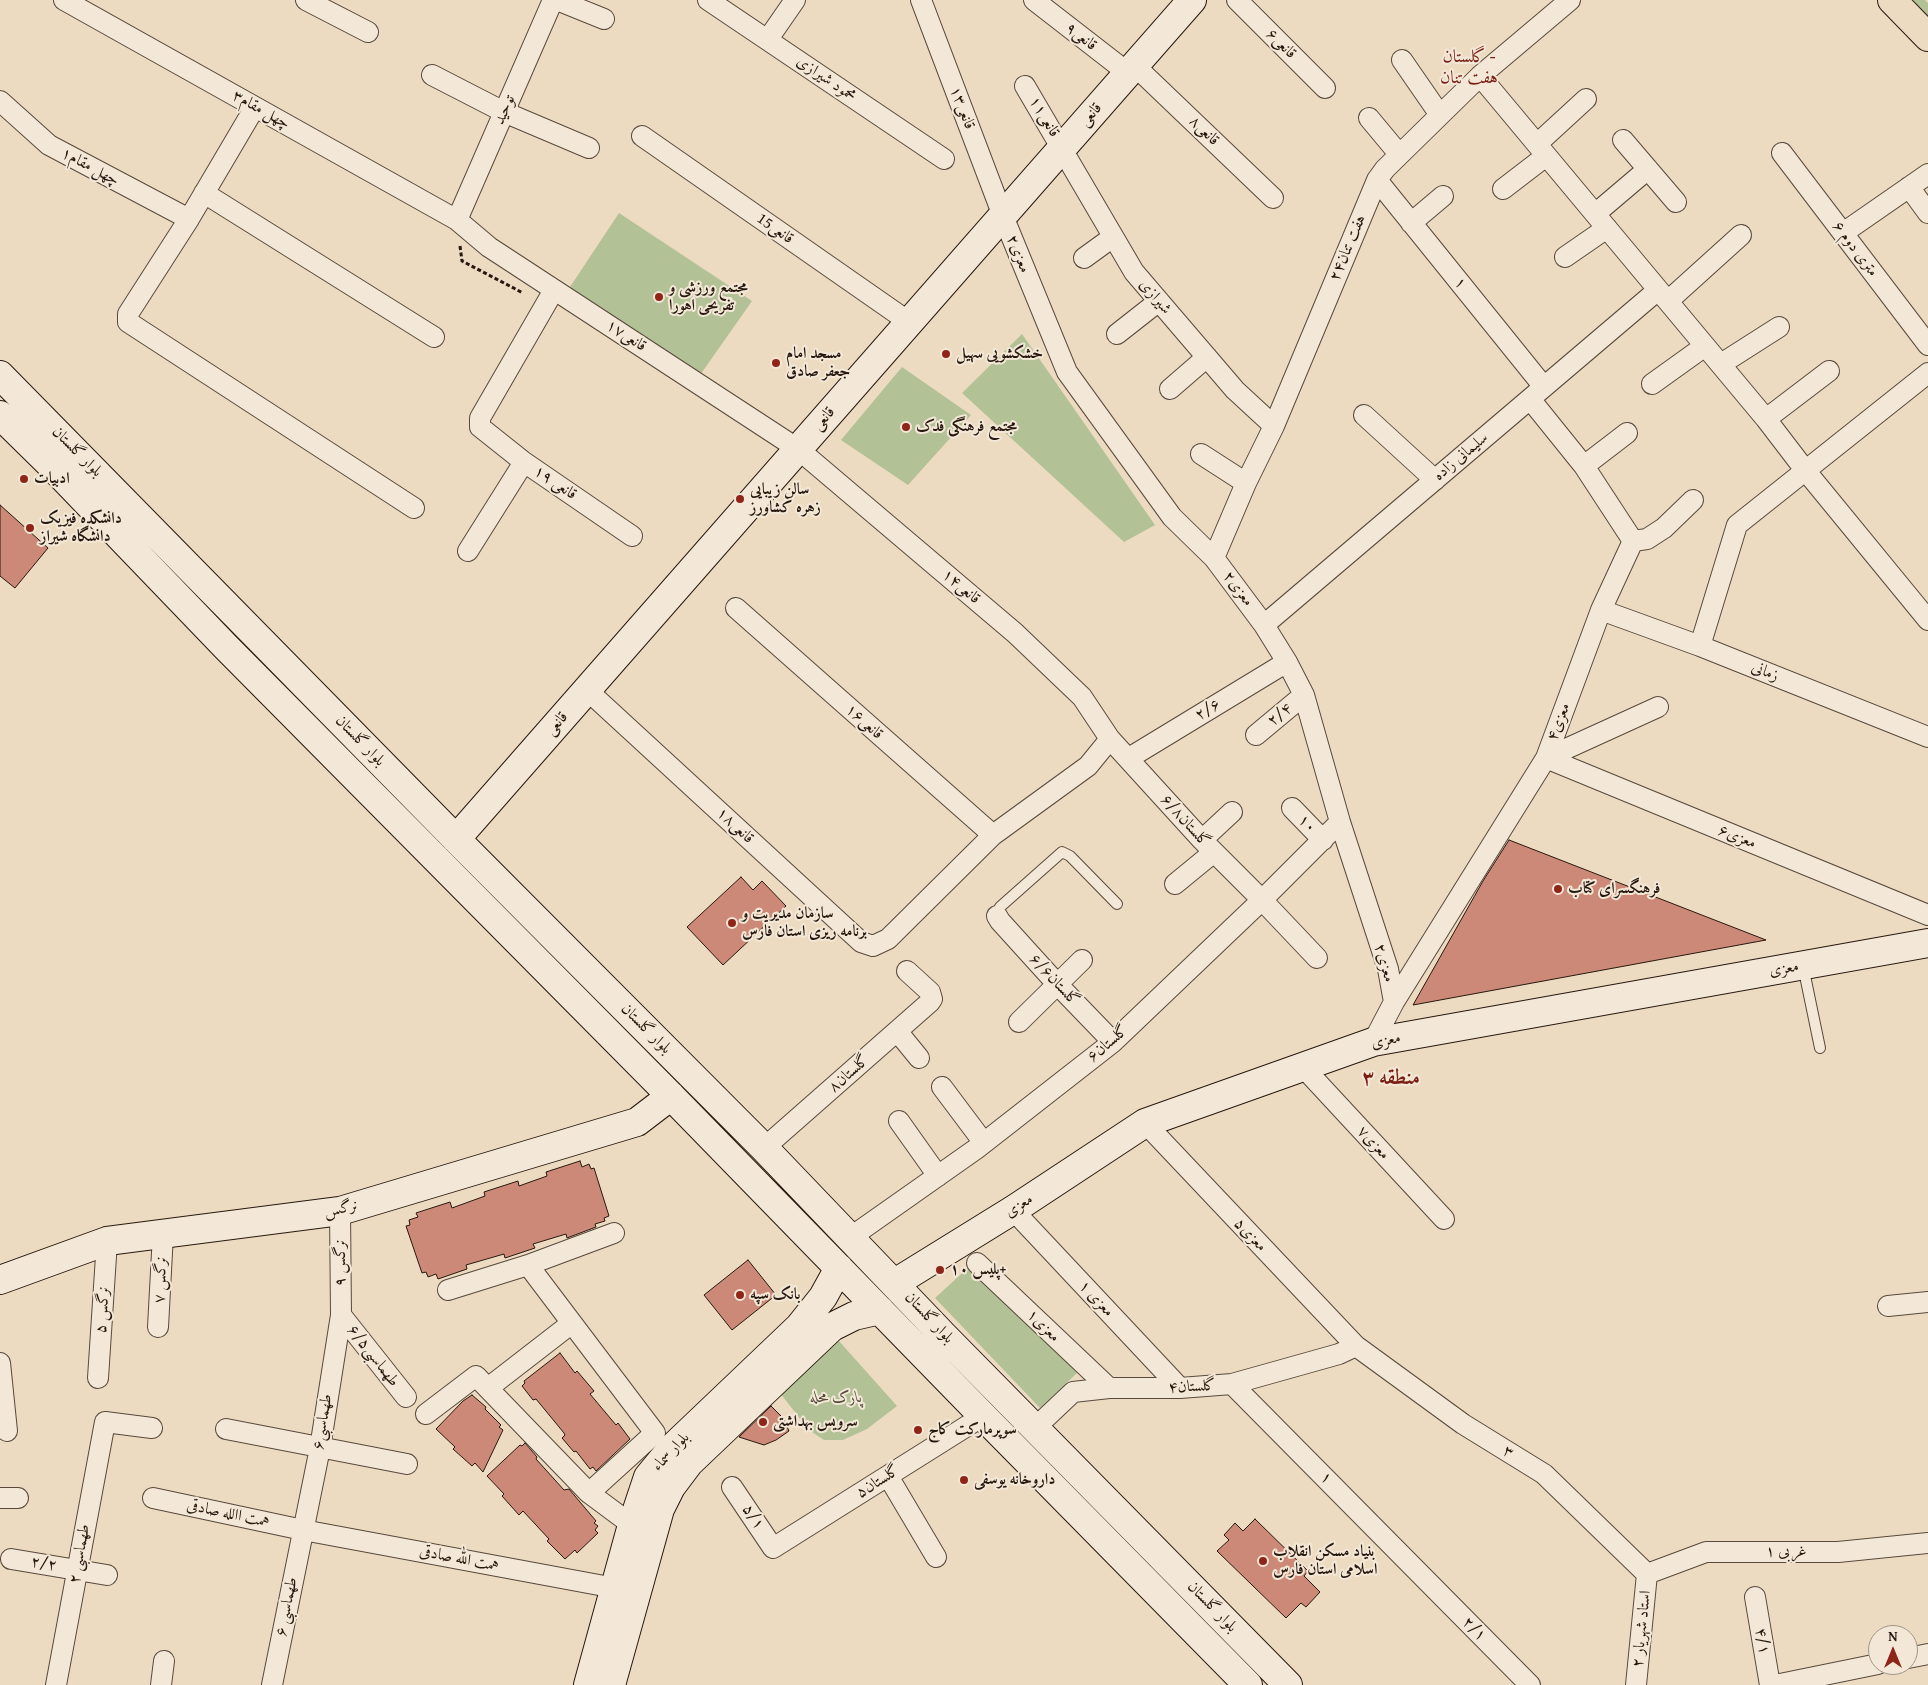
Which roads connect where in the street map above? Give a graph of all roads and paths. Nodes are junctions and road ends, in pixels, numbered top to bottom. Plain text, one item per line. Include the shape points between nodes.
1 (64, 0) edge
2 (306, 0) edge
3 (555, 0) edge
4 (708, 0) edge
5 (795, 0) edge
6 (921, 0) edge
7 (1034, 0) edge
8 (1192, 0) edge
9 (1237, 0) edge
10 (1570, 0) edge
11 (1892, 0) edge
12 (604, 19) dead end
13 (368, 32) dead end
14 (1928, 36) edge
15 (768, 40) junction
16 (1402, 60) dead end
17 (1131, 69) junction
18 (432, 76) dead end
19 (1480, 76) junction
20 (1025, 86) dead end
21 (1325, 88) dead end
22 (1586, 99) dead end
23 (0, 101) edge
24 (255, 107) junction
25 (504, 112) junction
26 (1440, 115) junction
27 (1369, 118) dead end
28 (642, 136) dead end
29 (1623, 140) dead end
30 (589, 148) dead end
31 (1062, 148) junction
32 (1541, 150) junction
33 (1782, 153) dead end
34 (1399, 154) junction
35 (944, 159) dead end
36 (1648, 169) junction
37 (1928, 174) edge
38 (1377, 180) junction
39 (1908, 187) junction
40 (1503, 189) dead end
41 (204, 193) junction
42 (1442, 196) dead end
43 (1273, 198) dead end
44 (1676, 202) dead end
45 (1928, 213) edge
46 (1003, 216) junction
47 (189, 219) junction
48 (457, 220) junction
49 (1601, 221) junction
50 (1411, 223) junction
51 (1843, 233) junction
52 (1742, 235) dead end
53 (1113, 237) junction
54 (1565, 257) dead end
55 (1084, 258) dead end
56 (554, 290) junction
57 (1663, 296) junction
58 (1159, 301) junction
59 (909, 322) junction
60 (1778, 327) dead end
61 (1116, 334) dead end
62 (434, 337) dead end
63 (1706, 346) junction
64 (1928, 346) edge
65 (1207, 357) junction
66 (1720, 364) junction
67 (1829, 370) dead end
68 (1928, 373) edge
69 (0, 375) edge
70 (1652, 384) dead end
71 (1170, 389) dead end
72 (1537, 393) junction
73 (0, 415) edge
74 (1364, 415) dead end
75 (1766, 419) junction
76 (1274, 426) junction
77 (1627, 433) dead end
78 (71, 446) junction
79 (798, 449) junction
80 (1201, 454) dead end
81 (524, 462) junction
82 (52, 466) junction
83 (1584, 466) junction
84 (1805, 470) junction
85 (1435, 480) junction
86 (1246, 483) junction
87 (1693, 500) dead end
88 (414, 508) dead end
89 (632, 536) dead end
90 (1633, 541) junction
91 (468, 551) dead end
92 (1214, 558) junction
93 (736, 608) dead end
94 (1601, 610) junction
95 (1928, 620) edge
96 (246, 625) junction
97 (1264, 625) junction
98 (1700, 646) junction
99 (226, 647) junction
100 (1287, 662) junction
101 (587, 690) junction
102 (1304, 695) junction
103 (1658, 707) dead end
104 (1256, 735) dead end
105 (1928, 737) edge
106 (1110, 739) junction
107 (1129, 758) junction
108 (1546, 758) junction
109 (1292, 808) dead end
110 (1232, 812) dead end
111 (1340, 822) junction
112 (993, 835) junction
113 (456, 839) junction
114 (1323, 840) junction
115 (1208, 846) junction
116 (1175, 884) dead end
117 (1262, 900) junction
118 (1117, 904) dead end
119 (1928, 915) edge
120 (997, 916) joint
121 (1928, 943) edge
122 (1317, 958) dead end
123 (1082, 960) dead end
124 (1803, 966) junction
125 (907, 971) dead end
126 (1058, 985) junction
127 (1394, 1002) junction
128 (1019, 1022) dead end
129 (897, 1031) junction
130 (1113, 1042) junction
131 (1373, 1042) junction
132 (1820, 1048) dead end
133 (919, 1058) dead end
134 (1302, 1067) junction
135 (942, 1088) dead end
136 (671, 1096) junction
137 (899, 1121) dead end
138 (1145, 1124) junction
139 (984, 1143) junction
140 (764, 1148) junction
141 (938, 1176) junction
142 (1012, 1210) junction
143 (340, 1211) junction
144 (1444, 1219) dead end
145 (614, 1233) dead end
146 (163, 1234) junction
147 (851, 1237) junction
148 (107, 1241) junction
149 (977, 1263) dead end
150 (528, 1265) junction
151 (839, 1268) junction
152 (0, 1280) edge
153 (895, 1283) junction
154 (448, 1290) dead end
155 (1928, 1302) edge
156 (1888, 1306) dead end
157 (880, 1310) junction
158 (341, 1315) junction
159 (572, 1323) junction
160 (158, 1327) dead end
161 (808, 1335) junction
162 (1356, 1346) junction
163 (0, 1363) edge
164 (981, 1372) junction
165 (98, 1378) dead end
166 (1232, 1384) junction
167 (488, 1388) junction
168 (1109, 1388) junction
169 (1180, 1388) junction
170 (962, 1393) junction
171 (406, 1397) dead end
172 (426, 1414) dead end
173 (983, 1416) junction
174 (1036, 1427) junction
175 (152, 1428) dead end
176 (226, 1429) dead end
177 (7, 1431) dead end
178 (320, 1448) junction
179 (407, 1464) dead end
180 (888, 1476) junction
181 (732, 1487) dead end
182 (589, 1493) junction
183 (153, 1498) dead end
184 (632, 1525) junction
185 (303, 1530) junction
186 (1928, 1543) edge
187 (773, 1548) joint
188 (936, 1557) dead end
189 (10, 1558) dead end
190 (78, 1570) junction
191 (1419, 1573) joint
192 (1647, 1574) junction
193 (107, 1575) dead end
194 (615, 1588) junction
195 (1755, 1597) dead end
196 (164, 1661) dead end
197 (1868, 1666) edge
198 (56, 1685) edge
199 (161, 1685) edge
200 (272, 1685) edge
201 (588, 1685) edge
202 (611, 1685) edge
203 (1248, 1685) edge
204 (1288, 1685) edge
205 (1530, 1685) edge
206 (1636, 1685) edge
207 (1770, 1685) edge
208 (1775, 1685) edge

1 - 24 street, چهل مقام۳
2 - 13 street
3 - 12 street
3 - 25 street, توحید
4 - 15 street, محمود شیرازی
5 - 15 street
6 - 46 street, ۱۳قانعی
7 - 17 street, ۹قانعی
8 - 17 street, قانعی
9 - 21 street, ۶قانعی
10 - 19 street, هفت تنان۲۴
11 - 14 main road
15 - 35 street, محمود شیرازی
16 - 26 street
17 - 31 street, قانعی
17 - 43 street, ۸قانعی
18 - 25 street
19 - 26 street, هفت تنان۲۴
19 - 32 street
20 - 31 street, ۱۱قانعی
22 - 32 street
23 - 47 street, چهل مقام۱ via 49,145
24 - 41 street
24 - 48 street, چهل مقام۳
25 - 30 street
25 - 48 street, توحید
26 - 34 street, هفت تنان۲۴
27 - 34 street
28 - 59 street, 15قانعی
29 - 36 street
31 - 46 street, قانعی
31 - 53 street, شیرازی
32 - 40 street
32 - 49 street
33 - 51 street, ۶ متری دوم
34 - 38 street, هفت تنان۲۴
36 - 44 street
36 - 49 street
37 - 39 street
38 - 50 street, ۱
38 - 76 street, هفت تنان۲۴
39 - 45 street
39 - 51 street
41 - 47 street
41 - 62 street
42 - 50 street
46 - 59 street, قانعی
46 - 92 street, ۲معزی via 1067,372 1172,517
47 - 88 street via 128,314 128,322
48 - 56 street, ۱۷قانعی via 489,247
49 - 54 street
49 - 57 street
50 - 72 street, ۱
51 - 64 street, ۶ متری دوم
52 - 57 street, سلیمانی زاده
53 - 55 street
53 - 58 street, شیرازی via 1134,272
56 - 79 street, ۱۷قانعی
56 - 81 street, قانعی ۱۹ via 480,418 480,427
57 - 63 street
57 - 72 street, سلیمانی زاده
58 - 61 street
58 - 65 street, شیرازی
59 - 79 street, قانعی
60 - 66 street
63 - 66 street
63 - 70 street
65 - 71 street
65 - 76 street, شیرازی via 1235,390
66 - 75 street
67 - 75 street
68 - 84 street
69 - 78 street, بلوار گلستان
72 - 83 street
72 - 85 street, سلیمانی زاده
73 - 82 street, بلوار گلستان
74 - 85 street
75 - 84 street
76 - 86 street, هفت تنان۲۴
77 - 83 street
78 - 82 street
78 - 96 street, بلوار گلستان
79 - 101 street, قانعی
79 - 106 street, ۱۴قانعی via 1015,633 1082,697
80 - 86 street
81 - 89 street, قانعی ۱۹
81 - 91 street
82 - 99 street, بلوار گلستان
83 - 90 street
84 - 95 street
84 - 98 street via 1737,526
85 - 97 street, سلیمانی زاده
86 - 92 street, هفت تنان۲۴
87 - 90 street via 1664,528 1647,539
90 - 94 street, ۴معزی
92 - 97 street, ۲معزی
93 - 112 street, ۱۶قانعی
94 - 98 street, زمانی
94 - 108 street, ۴معزی
96 - 99 street
96 - 113 street, بلوار گلستان
97 - 100 street, ۲معزی
98 - 105 street, زمانی
99 - 136 street, بلوار گلستان
100 - 102 street, ۲معزی
100 - 107 street, ۲/۶
101 - 112 street, ۱۸قانعی via 861,942 873,946 888,939
101 - 113 street, قانعی
102 - 104 street, ۲/۴
102 - 111 street, ۲معزی
103 - 108 street
106 - 107 street, ۶/۸گلستان
106 - 112 street via 1088,766
107 - 115 street, ۶/۸گلستان
108 - 119 street, ۶معزی
108 - 127 street, ۴معزی
109 - 114 street, ۱۰
110 - 115 street
111 - 114 street, گلستان۶
111 - 127 street, ۲معزی via 1388,969
113 - 140 street, بلوار گلستان
114 - 117 street, گلستان۶
115 - 116 street
115 - 117 street, ۶/۸گلستان
117 - 122 street, ۶/۸گلستان
117 - 130 street, گلستان۶
118 - 120 lane via 1070,856 1062,852 1000,907
120 - 126 street, ۶/۶گلستان
121 - 124 street, معزی
123 - 126 street
124 - 131 street, معزی
124 - 132 lane
125 - 129 street, گلستان۸ via 930,992 932,999
126 - 128 street
126 - 130 street, ۶/۶گلستان
127 - 131 street, ۴معزی
129 - 133 street
129 - 140 street, گلستان۸
130 - 139 street, گلستان۶
131 - 134 street, معزی
134 - 138 street, معزی
134 - 144 street, ۷معزی
135 - 139 street
136 - 143 street, نرگس via 637,1122
136 - 151 street, بلوار گلستان
137 - 141 street
138 - 142 street, معزی
138 - 162 street, ۵معزی
139 - 141 street, گلستان۶
140 - 147 street, بلوار گلستان
141 - 147 street, گلستان۶
142 - 153 street, معزی
142 - 169 street, معزی ۱
143 - 146 street, نرگس
143 - 158 street, ۹ نرگس
145 - 150 street
146 - 148 street, نرگس
146 - 160 street, ۷ نرگس
147 - 153 street, بلوار گلستان
148 - 152 street, نرگس
148 - 165 street, ۵ نرگس
149 - 168 street, ۱معزی
150 - 154 street
150 - 159 street
151 - 157 street, بلوار گلستان
151 - 161 street, بلوار سماء
153 - 164 street, بلوار گلستان
155 - 156 street
157 - 161 street, بلوار سماء via 854,1316
157 - 170 street, بلوار گلستان
158 - 171 street, ۶/۵طهماسبی
158 - 178 street, ۶طهماسبی
159 - 167 street
159 - 182 street via 655,1433
161 - 184 street, بلوار سماء via 666,1456 648,1477
161 - 202 street, بلوار سماء via 689,1463 671,1487 660,1509
162 - 166 street, گلستان۴ via 1339,1354
162 - 192 street, ۳ via 1463,1424 1544,1474
163 - 177 street
164 - 170 street
164 - 174 street, بلوار گلستان
166 - 169 street, گلستان۴
166 - 191 street, ۱
167 - 172 street via 476,1376
167 - 182 street
168 - 169 street, گلستان۴
168 - 174 street, گلستان۴ via 1073,1392
170 - 173 street, بلوار گلستان
173 - 180 street, گلستان۵
173 - 203 street, بلوار گلستان
174 - 204 street, بلوار گلستان
175 - 190 street, ۲ طهماسبی via 104,1422
176 - 178 street
178 - 179 street
178 - 185 street, ۶طهماسبی
180 - 187 street, گلستان۵
180 - 188 street
181 - 187 street, ۵/۱
182 - 184 street
183 - 185 street, همت االله صادقی
184 - 194 street, بلوار سماء
185 - 194 street, همت الله صادقی
185 - 200 street, ۶ طهماسبی
186 - 192 street, ۱ غربی via 1838,1552 1706,1552
189 - 190 street, ۲/۲
190 - 193 street
190 - 198 street, ۲ طهماسبی
191 - 205 street, ۲/۱
192 - 206 street, استاد شهریار ۲
194 - 201 street, بلوار سماء
195 - 207 street, ۴/۱
196 - 199 street
197 - 208 street

